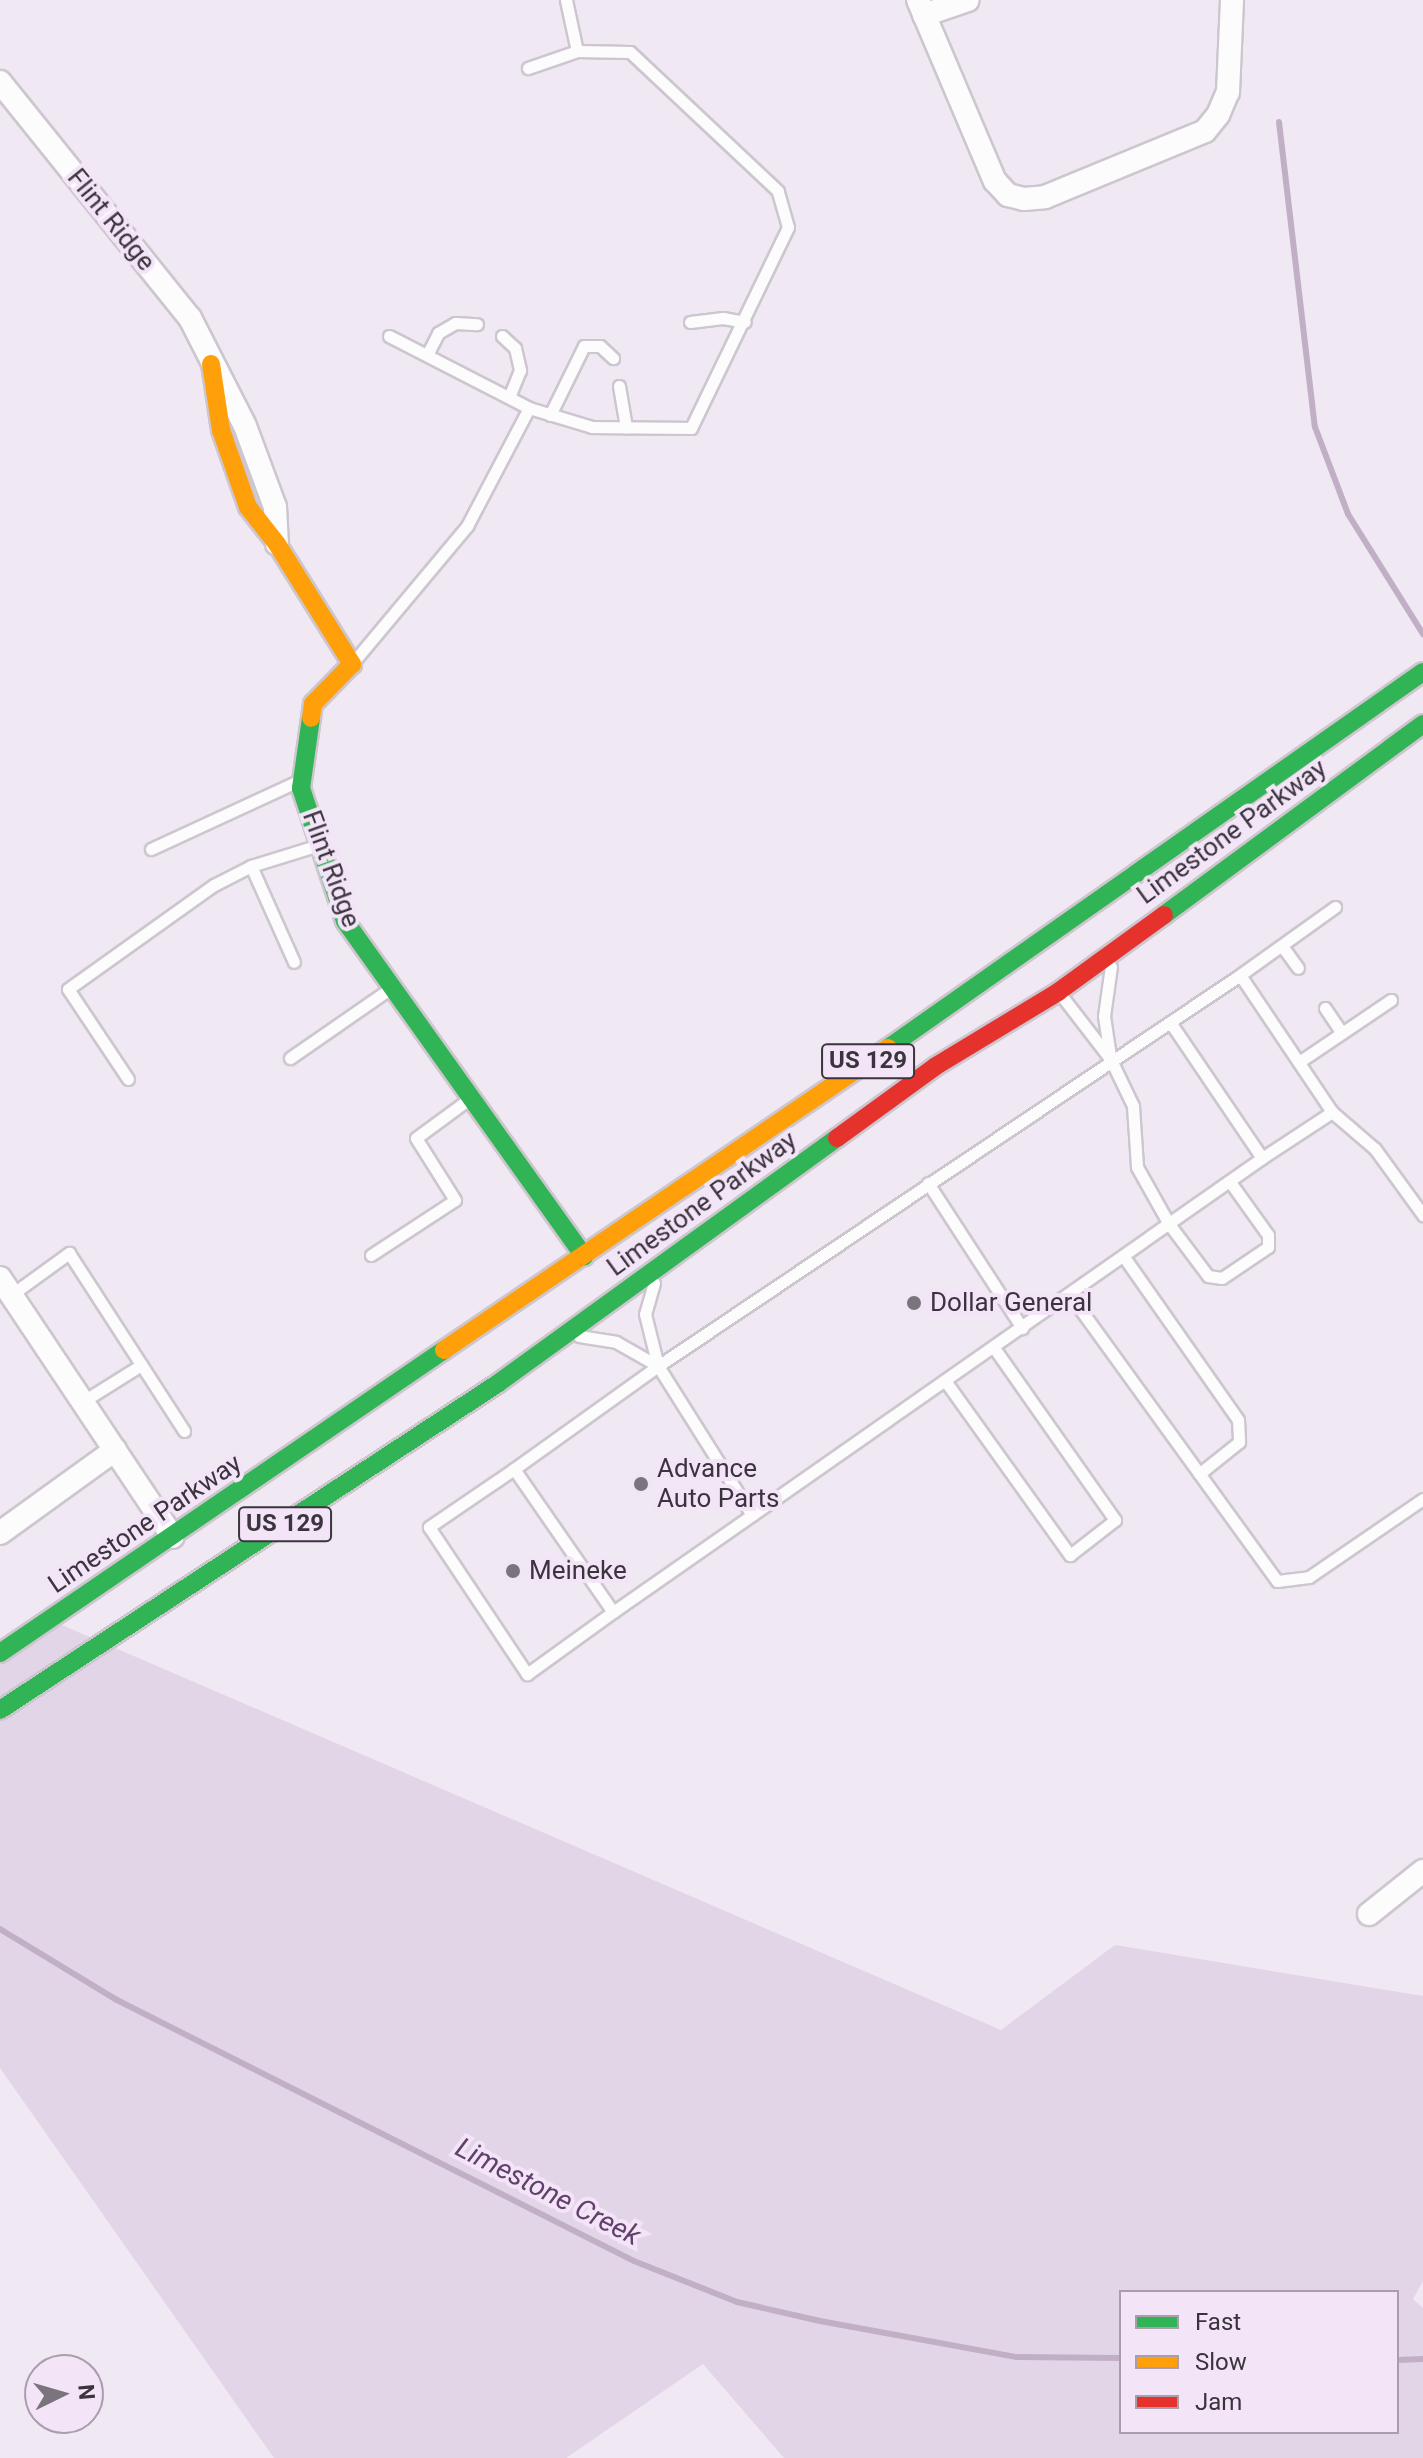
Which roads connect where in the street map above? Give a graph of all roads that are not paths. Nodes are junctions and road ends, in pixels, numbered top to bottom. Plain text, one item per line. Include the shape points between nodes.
1 (566, 0) edge
2 (968, 0) edge
3 (1232, 0) edge
4 (921, 8) edge
5 (577, 51) junction
6 (528, 68) dead end
7 (0, 82) edge
8 (690, 322) dead end
9 (745, 322) junction
10 (477, 324) dead end
11 (389, 336) dead end
12 (502, 336) dead end
13 (427, 355) junction
14 (613, 358) dead end
15 (211, 364) junction
16 (619, 386) dead end
17 (509, 397) junction
18 (529, 408) junction
19 (550, 415) junction
20 (626, 427) junction
21 (261, 470) junction
22 (238, 480) junction
23 (277, 544) junction
24 (352, 664) junction
25 (1423, 672) edge
26 (1423, 724) edge
27 (302, 779) junction
28 (320, 845) junction
29 (151, 849) dead end
30 (251, 866) junction
31 (1335, 907) dead end
32 (1121, 945) junction
33 (1282, 946) junction
34 (294, 962) dead end
35 (1298, 968) dead end
36 (1240, 975) junction
37 (1055, 986) junction
38 (391, 988) junction
39 (1391, 1000) dead end
40 (1325, 1008) dead end
41 (1170, 1022) junction
42 (1342, 1033) junction
43 (290, 1058) dead end
44 (1111, 1060) junction
45 (1299, 1062) junction
46 (128, 1079) dead end
47 (470, 1099) junction
48 (1332, 1112) junction
49 (1262, 1158) junction
50 (1230, 1182) junction
51 (928, 1183) junction
52 (1423, 1215) edge
53 (1169, 1224) junction
54 (371, 1255) dead end
55 (584, 1256) junction
56 (1124, 1257) junction
57 (659, 1267) junction
58 (4, 1291) edge
59 (1070, 1295) junction
60 (1022, 1328) junction
61 (566, 1334) junction
62 (994, 1348) junction
63 (141, 1365) junction
64 (658, 1366) junction
65 (946, 1382) junction
66 (82, 1402) junction
67 (184, 1431) dead end
68 (115, 1450) junction
69 (514, 1469) junction
70 (1199, 1474) junction
71 (1423, 1499) edge
72 (752, 1515) junction
73 (0, 1533) edge
74 (180, 1548) junction
75 (201, 1580) junction
76 (613, 1612) junction
77 (0, 1653) edge
78 (0, 1710) edge
79 (1423, 1871) edge
80 (1369, 1914) dead end

1 - 5 lane
2 - 4 street
3 - 4 street via 1228,92 1205,131 1045,197 1024,199 1008,195 995,181
5 - 6 lane
5 - 9 lane via 630,52 778,191 788,227
7 - 15 street, Flint Ridge via 190,318
8 - 9 lane
9 - 20 lane via 691,428
10 - 13 lane via 455,323 438,333
11 - 13 lane
12 - 17 lane via 515,348 520,370
13 - 17 lane
14 - 19 lane via 600,346 584,346
15 - 21 street, Flint Ridge via 245,426
15 - 22 main road, Flint Ridge via 221,430
16 - 20 lane
17 - 18 lane
18 - 19 lane
18 - 24 lane via 467,526
19 - 20 lane via 592,427
21 - 22 street
21 - 23 street, Flint Ridge via 275,507
22 - 23 main road, Flint Ridge via 248,507
23 - 24 main road, Flint Ridge
24 - 27 main road, Flint Ridge via 313,704
25 - 55 main road, Limestone Parkway / US 129 via 1033,954
26 - 32 main road, Limestone Parkway / US 129
27 - 28 main road, Flint Ridge
27 - 29 lane
28 - 30 lane
28 - 38 main road, Flint Ridge via 345,921
30 - 34 lane
30 - 46 lane via 214,885 68,989
31 - 33 lane
32 - 37 main road, Limestone Parkway / US 129
32 - 44 lane via 1108,971 1104,1016
33 - 35 lane
33 - 36 lane
36 - 41 lane
36 - 45 lane
37 - 44 lane
37 - 57 main road, Limestone Parkway / US 129
38 - 43 lane
38 - 47 main road, Flint Ridge
39 - 42 lane
40 - 42 lane
41 - 44 lane
41 - 49 lane
42 - 45 lane
44 - 51 lane
44 - 53 lane via 1133,1106 1137,1167
45 - 48 lane
47 - 54 lane via 416,1138 455,1200
47 - 55 main road, Flint Ridge
48 - 49 lane
48 - 52 lane via 1375,1149
49 - 50 lane
50 - 53 lane
50 - 53 lane via 1268,1235 1268,1247 1222,1278 1208,1276
51 - 60 lane
51 - 64 lane
53 - 56 lane
55 - 74 main road, Limestone Parkway / US 129
56 - 59 lane
56 - 70 lane via 1238,1420 1239,1442
57 - 61 main road, Limestone Parkway / US 129
57 - 64 lane via 645,1314
58 - 63 lane via 69,1253
58 - 66 street
59 - 60 lane
59 - 70 lane
60 - 62 lane
61 - 64 lane via 616,1342
61 - 75 main road, Limestone Parkway / US 129
62 - 65 lane
62 - 65 lane via 1115,1520 1070,1555
63 - 66 lane
63 - 67 lane
64 - 69 lane
64 - 72 lane
65 - 72 lane
66 - 68 street
68 - 73 street
68 - 74 street
69 - 76 lane
69 - 76 lane via 429,1527 527,1674
70 - 71 lane via 1277,1581 1309,1577
72 - 76 lane
74 - 75 main road
74 - 77 main road, Limestone Parkway / US 129
75 - 78 main road, Limestone Parkway / US 129
79 - 80 street

